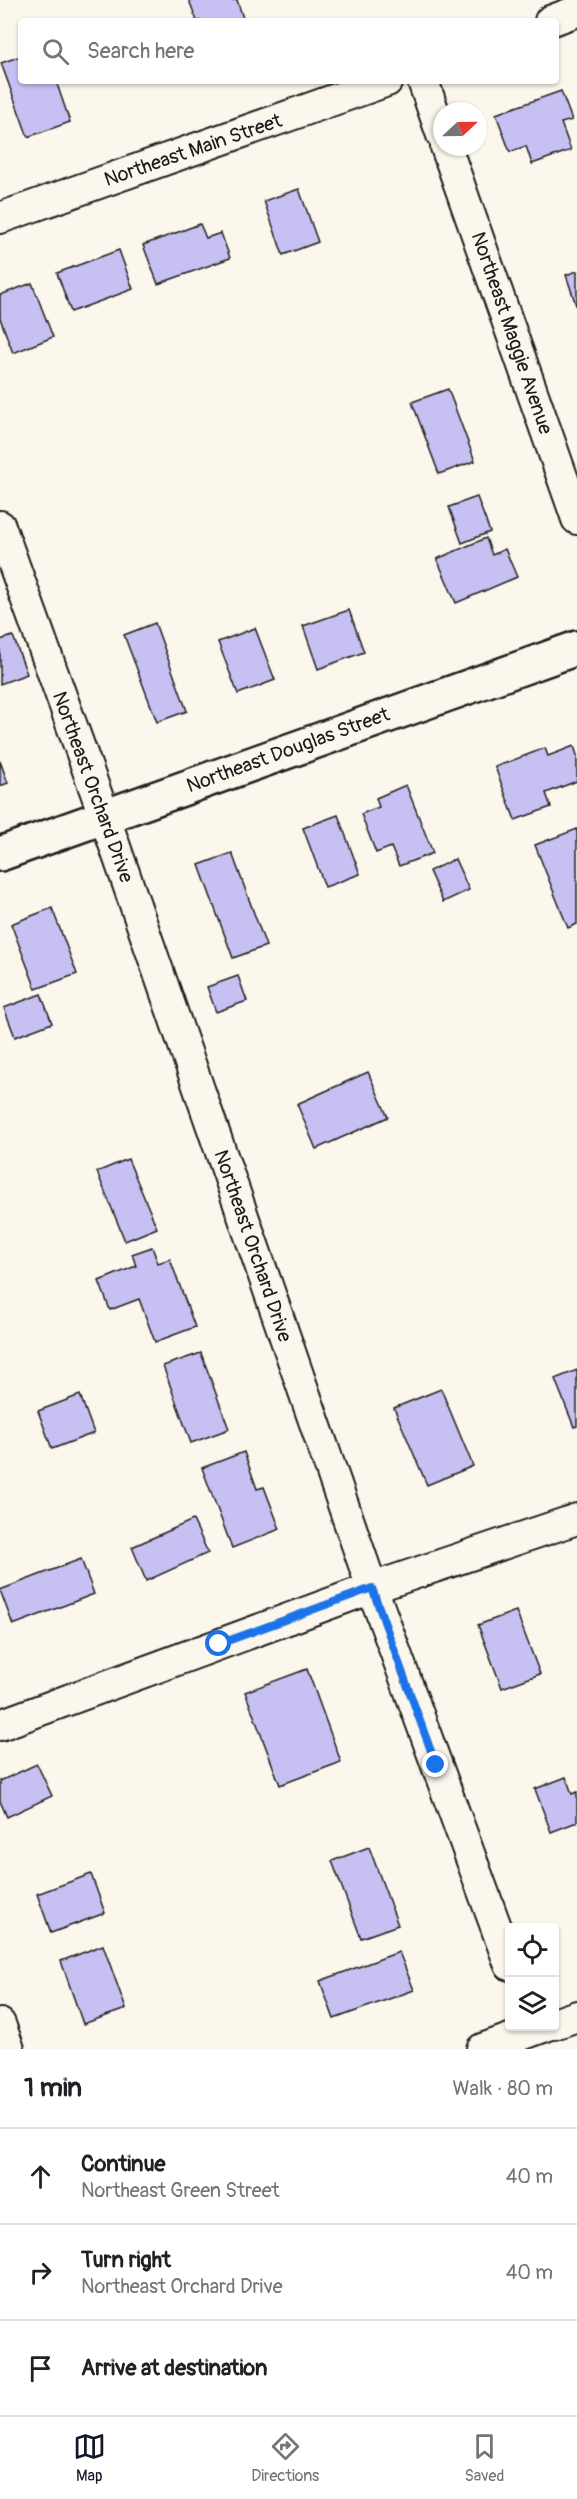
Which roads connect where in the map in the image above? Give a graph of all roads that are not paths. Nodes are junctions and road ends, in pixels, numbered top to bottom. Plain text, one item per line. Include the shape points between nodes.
1 (577, 11) edge
2 (558, 18) edge
3 (379, 84) edge
4 (424, 84) edge
5 (433, 109) edge
6 (449, 156) edge
7 (0, 218) edge
8 (577, 519) edge
9 (0, 526) edge
10 (577, 648) edge
11 (104, 815) junction
12 (0, 854) edge
13 (577, 1519) edge
14 (372, 1588) junction
15 (0, 1725) edge
16 (505, 1951) edge
17 (577, 2016) edge
18 (0, 2024) edge
19 (559, 2024) edge
20 (541, 2031) edge
21 (9, 2049) edge
22 (482, 2049) edge

1 - 2 street
3 - 7 street, Northeast Main Street
4 - 5 street
6 - 8 street, Northeast Maggie Avenue
9 - 11 street, Northeast Orchard Drive
10 - 11 main road, Northeast Douglas Street
11 - 12 main road, Northeast Douglas Street
11 - 14 street, Northeast Orchard Drive
13 - 14 street
14 - 15 street
14 - 16 street, Northeast Orchard Drive
17 - 19 street
18 - 21 street
20 - 22 street

